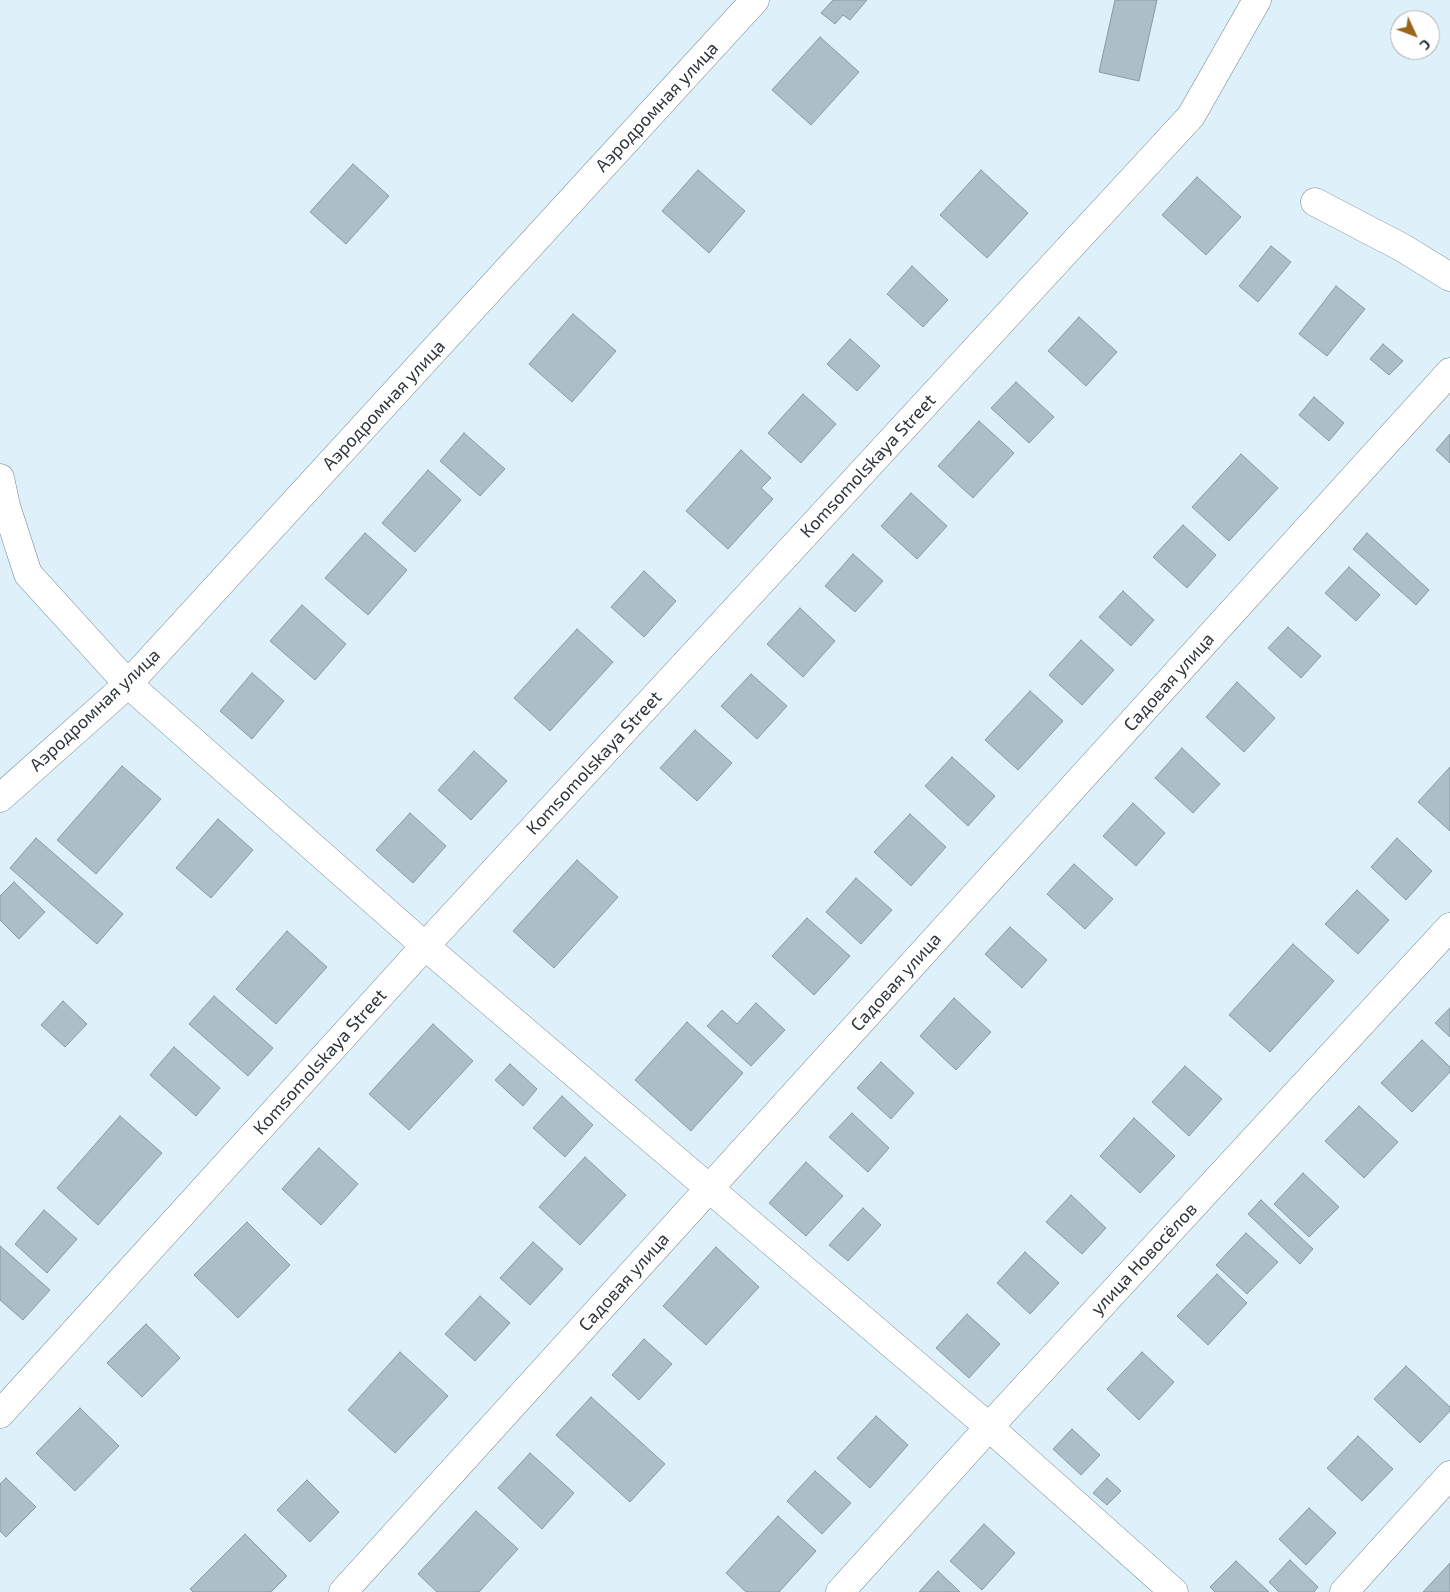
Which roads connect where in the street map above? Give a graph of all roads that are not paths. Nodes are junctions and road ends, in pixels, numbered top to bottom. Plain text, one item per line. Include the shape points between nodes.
1 (755, 0) edge
2 (1257, 0) edge
3 (1315, 202) dead end
4 (1450, 277) edge
5 (1450, 372) edge
6 (0, 478) edge
7 (128, 684) junction
8 (0, 798) edge
9 (1450, 927) edge
10 (425, 946) junction
11 (710, 1188) junction
12 (0, 1414) edge
13 (989, 1427) junction
14 (1450, 1475) edge
15 (344, 1592) edge
16 (840, 1592) edge
17 (1174, 1592) edge
18 (1344, 1592) edge

1 - 7 street, Аэродромная улица
2 - 10 street, Komsomolskaya Street via 1191,116
3 - 4 street via 1403,248
5 - 11 street, Садовая улица
6 - 7 street via 28,574
7 - 8 street, Аэродромная улица
7 - 10 street
9 - 13 street, улица Новосёлов
10 - 11 street
10 - 12 street, Komsomolskaya Street
11 - 13 street
11 - 15 street, Садовая улица
13 - 16 street, улица Новосёлов
13 - 17 street
14 - 18 street

